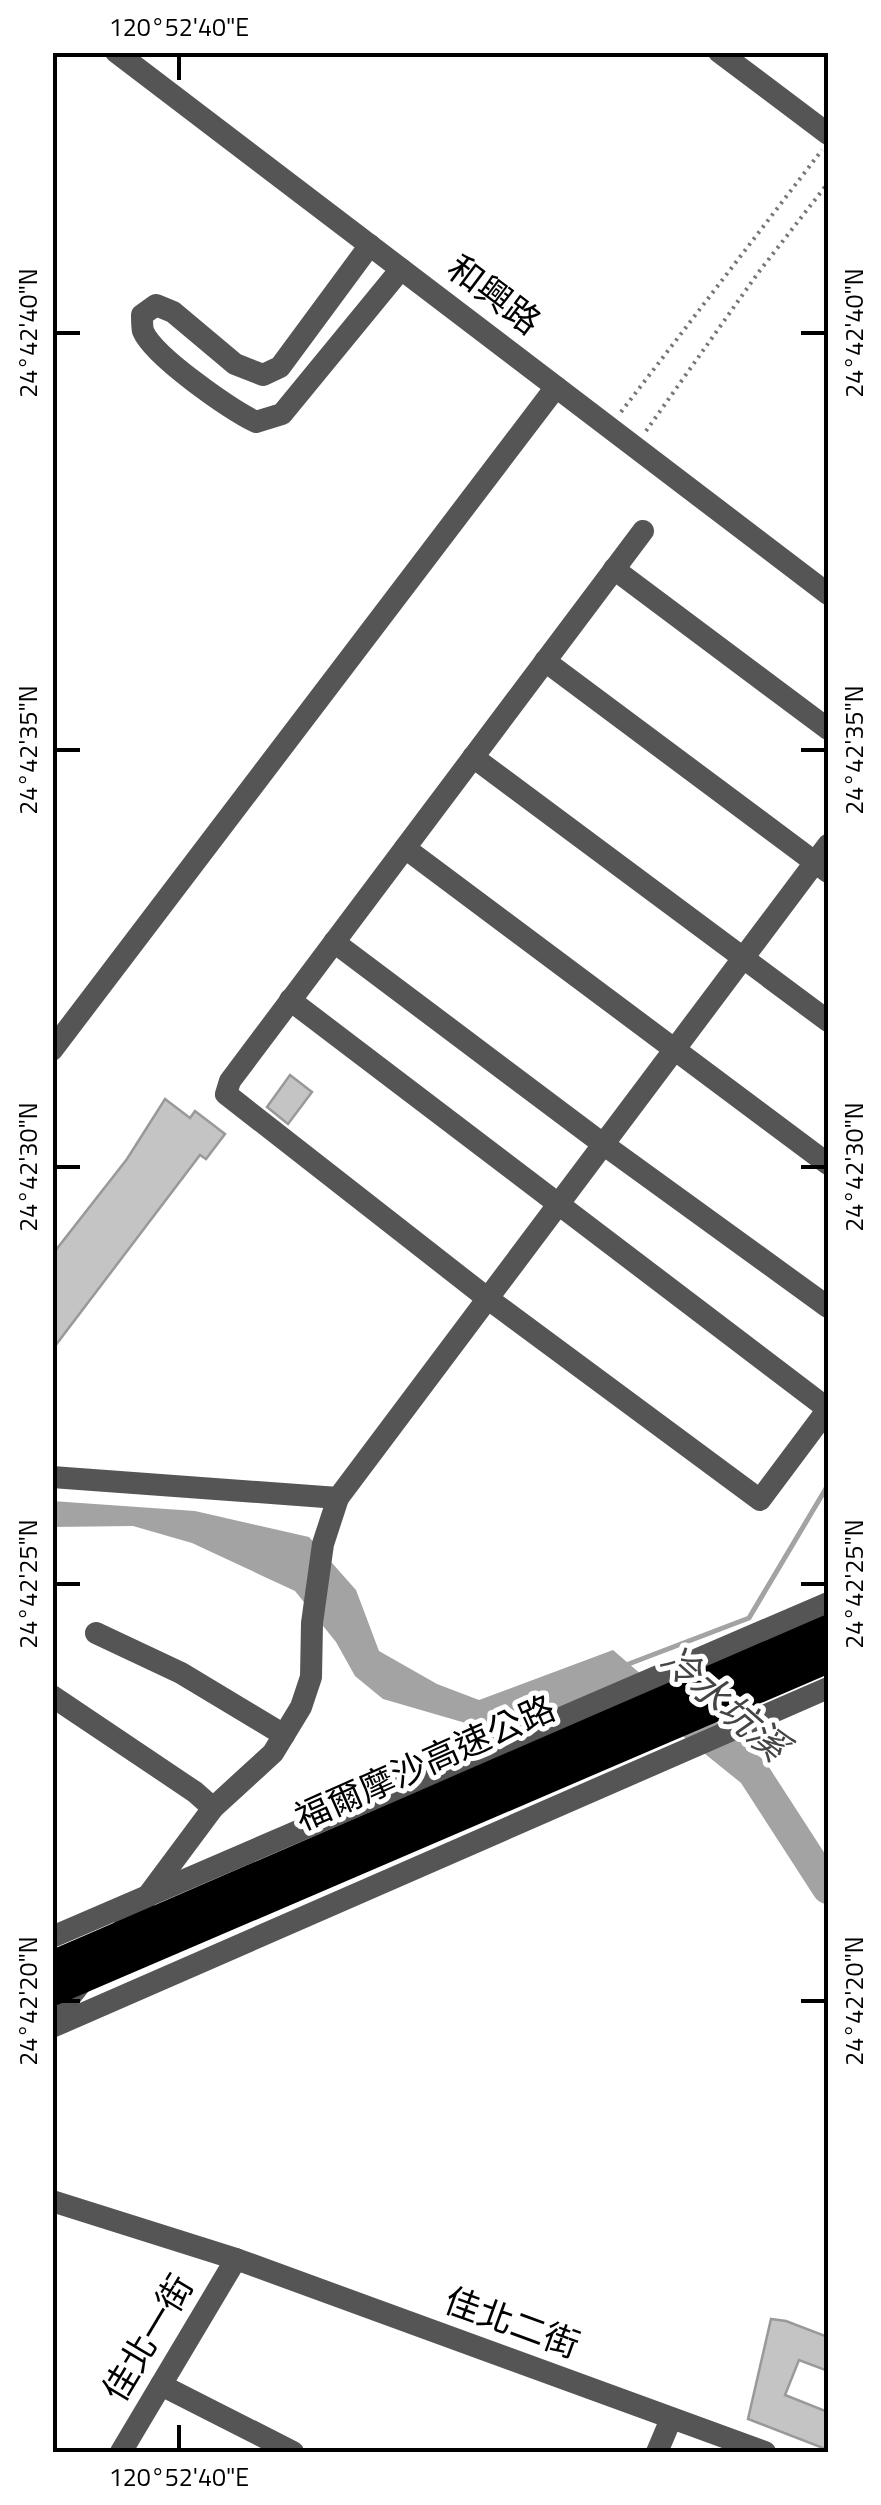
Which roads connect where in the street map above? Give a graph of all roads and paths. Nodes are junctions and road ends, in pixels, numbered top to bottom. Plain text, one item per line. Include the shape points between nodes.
1 (116, 52) edge
2 (719, 52) edge
3 (826, 142) edge
4 (828, 183) edge
5 (370, 246) junction
6 (401, 269) junction
7 (556, 386) junction
8 (622, 412) dead end
9 (646, 431) dead end
10 (643, 531) dead end
11 (614, 569) junction
12 (828, 594) edge
13 (545, 662) junction
14 (828, 728) edge
15 (473, 757) junction
16 (404, 848) junction
17 (824, 860) edge
18 (334, 942) junction
19 (742, 960) junction
20 (290, 1000) junction
21 (828, 1021) edge
22 (676, 1048) junction
23 (52, 1050) edge
24 (603, 1144) junction
25 (828, 1164) edge
26 (557, 1205) junction
27 (487, 1298) junction
28 (828, 1307) edge
29 (828, 1409) edge
30 (52, 1477) edge
31 (338, 1498) junction
32 (828, 1603) edge
33 (828, 1630) edge
34 (96, 1633) dead end
35 (828, 1658) edge
36 (828, 1688) edge
37 (52, 1696) edge
38 (578, 1711) junction
39 (284, 1735) junction
40 (614, 1781) junction
41 (213, 1808) junction
42 (212, 1869) junction
43 (148, 1896) junction
44 (52, 1937) edge
45 (247, 1942) junction
46 (52, 1966) edge
47 (52, 1991) edge
48 (52, 2024) edge
49 (52, 2200) edge
50 (236, 2259) junction
51 (161, 2385) junction
52 (671, 2419) junction
53 (132, 2449) edge
54 (292, 2452) edge
55 (657, 2452) edge
56 (765, 2452) edge

1 - 5 street, 和興路
2 - 3 street
3 - 8 path
4 - 9 path
5 - 6 street, 和興路
5 - 6 street via 280,367 263,376 235,364 156,305 142,315 142,329 158,352 256,422 282,414
6 - 7 street, 和興路
7 - 12 street, 和興路
7 - 23 street
10 - 11 street
11 - 13 street
11 - 14 street
13 - 15 street
13 - 17 street
15 - 16 street
15 - 19 street
16 - 18 street
16 - 22 street
17 - 19 street
18 - 20 street
18 - 24 street
19 - 21 street
19 - 22 street
20 - 26 street
20 - 27 street via 226,1094
22 - 24 street
22 - 25 street
24 - 26 street
24 - 28 street
26 - 27 street
26 - 29 street
27 - 29 street via 760,1500
27 - 31 street
30 - 31 street
31 - 39 street via 323,1544 311,1676
32 - 38 street
33 - 46 highway, 福爾摩沙高速公路
34 - 39 street via 181,1673
35 - 47 highway, 福爾摩沙高速公路
36 - 40 street
37 - 41 street
38 - 40 street
38 - 42 street
39 - 41 street
40 - 45 street
41 - 43 street
42 - 43 street
42 - 45 street
43 - 44 street
43 - 48 street
45 - 48 street
49 - 50 street, 佳北二街
50 - 51 street, 佳北一街
50 - 52 street, 佳北二街
51 - 53 street, 佳北一街
51 - 54 street
52 - 55 street
52 - 56 street, 佳北二街

